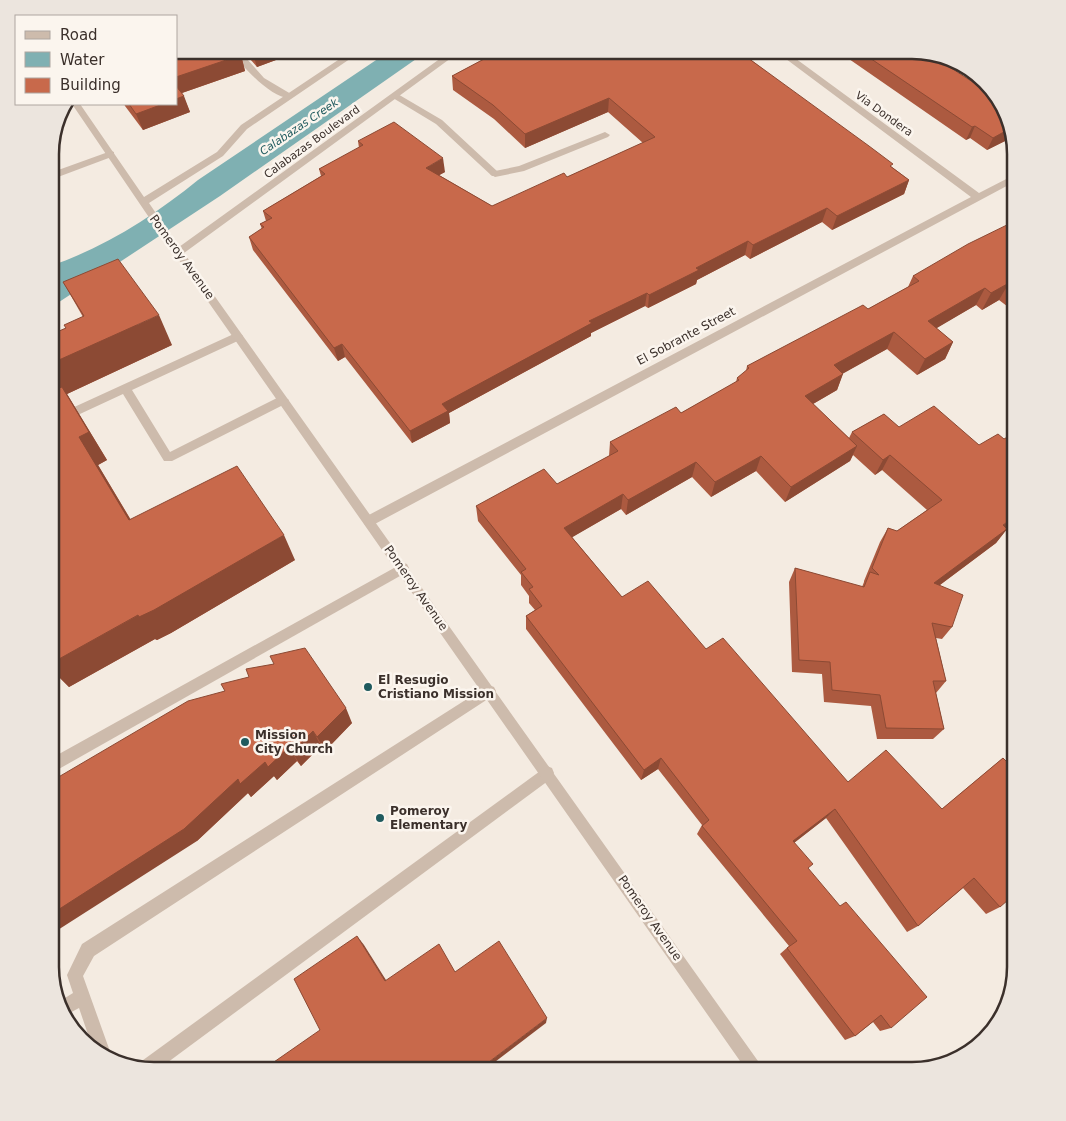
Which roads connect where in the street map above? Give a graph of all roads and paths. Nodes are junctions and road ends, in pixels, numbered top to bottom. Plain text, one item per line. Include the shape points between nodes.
1 (242, 59) edge
2 (345, 59) edge
3 (446, 59) edge
4 (790, 59) edge
5 (288, 96) junction
6 (396, 96) junction
7 (77, 105) edge
8 (606, 135) dead end
9 (111, 154) junction
10 (59, 174) edge
11 (1007, 181) edge
12 (978, 196) junction
13 (143, 202) junction
14 (177, 249) junction
15 (238, 336) junction
16 (125, 388) junction
17 (284, 400) junction
18 (59, 419) edge
19 (369, 521) junction
20 (403, 568) junction
21 (489, 691) junction
22 (59, 762) edge
23 (547, 773) junction
24 (83, 996) junction
25 (67, 1006) edge
26 (100, 1046) edge
27 (155, 1062) edge
28 (751, 1062) edge

1 - 5 street via 261,80
2 - 5 street
3 - 6 street, Calabazas Boulevard
4 - 12 street, Via Dondera
5 - 13 street via 244,127 220,154
6 - 8 street via 439,122 495,174 521,169
6 - 14 street, Calabazas Boulevard
7 - 9 street, Pomeroy Avenue
9 - 10 street
9 - 13 street, Pomeroy Avenue
11 - 12 street, El Sobrante Street
12 - 19 street, El Sobrante Street
13 - 14 street, Pomeroy Avenue
14 - 15 street, Pomeroy Avenue
15 - 16 street
15 - 17 street, Pomeroy Avenue
16 - 17 street via 168,458
16 - 18 street
17 - 19 street, Pomeroy Avenue
19 - 20 street, Pomeroy Avenue
20 - 21 street, Pomeroy Avenue
20 - 22 street
21 - 23 street, Pomeroy Avenue
21 - 24 street via 88,950 75,975
23 - 27 street
23 - 28 street, Pomeroy Avenue
24 - 25 street
24 - 26 street

